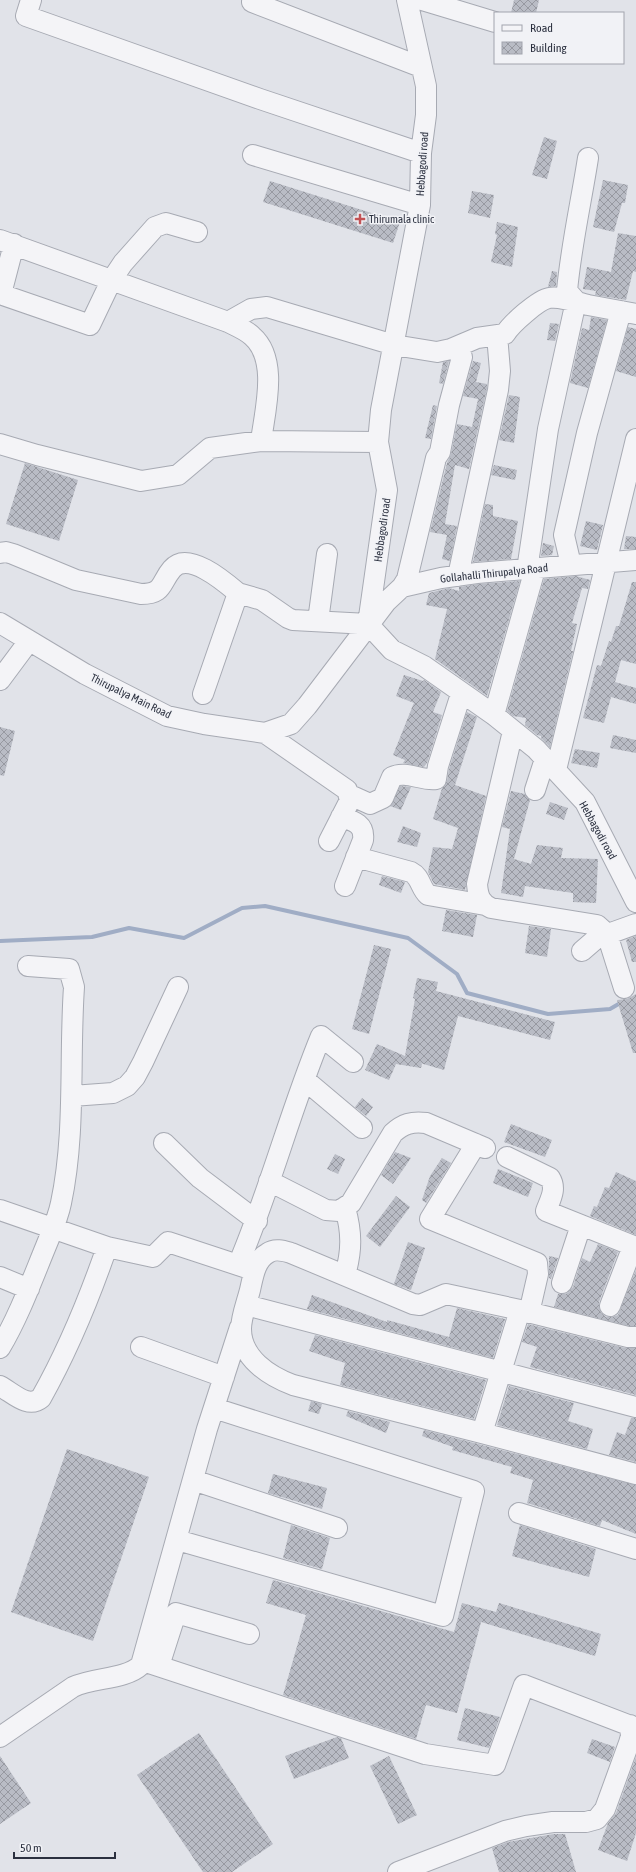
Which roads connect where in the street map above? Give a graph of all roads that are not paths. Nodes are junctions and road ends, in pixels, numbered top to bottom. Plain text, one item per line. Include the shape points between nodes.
1 (31, 0) edge
2 (407, 0) edge
3 (422, 0) edge
4 (252, 2) dead end
5 (494, 22) edge
6 (421, 66) junction
7 (421, 153) junction
8 (253, 155) dead end
9 (588, 158) dead end
10 (420, 205) junction
11 (198, 232) dead end
12 (7, 242) edge
13 (111, 281) junction
14 (0, 294) edge
15 (576, 301) junction
16 (628, 312) edge
17 (228, 322) junction
18 (497, 335) junction
19 (394, 345) junction
20 (462, 357) dead end
21 (636, 439) edge
22 (261, 441) junction
23 (378, 442) junction
24 (0, 444) edge
25 (0, 553) edge
26 (327, 554) dead end
27 (636, 560) edge
28 (607, 562) junction
29 (571, 565) junction
30 (531, 570) junction
31 (458, 576) junction
32 (402, 587) junction
33 (238, 593) junction
34 (318, 621) junction
35 (0, 623) edge
36 (368, 624) junction
37 (29, 641) junction
38 (0, 680) edge
39 (203, 694) dead end
40 (462, 694) junction
41 (494, 715) junction
42 (513, 731) junction
43 (265, 733) junction
44 (550, 765) junction
45 (535, 790) dead end
46 (350, 795) junction
47 (341, 817) junction
48 (329, 841) dead end
49 (356, 857) junction
50 (345, 886) dead end
51 (636, 902) edge
52 (485, 905) junction
53 (636, 924) edge
54 (607, 934) junction
55 (582, 951) dead end
56 (28, 966) dead end
57 (178, 987) dead end
58 (624, 988) dead end
59 (353, 1062) dead end
60 (305, 1080) junction
61 (72, 1096) junction
62 (362, 1128) dead end
63 (164, 1143) dead end
64 (507, 1157) dead end
65 (268, 1181) junction
66 (345, 1208) junction
67 (0, 1210) edge
68 (257, 1220) junction
69 (581, 1225) junction
70 (54, 1230) junction
71 (107, 1247) junction
72 (634, 1247) edge
73 (246, 1268) junction
74 (345, 1275) junction
75 (0, 1277) edge
76 (562, 1283) dead end
77 (29, 1289) junction
78 (246, 1305) junction
79 (610, 1306) dead end
80 (525, 1312) junction
81 (240, 1328) junction
82 (636, 1337) edge
83 (141, 1347) dead end
84 (0, 1348) edge
85 (501, 1372) junction
86 (224, 1378) junction
87 (0, 1386) edge
88 (636, 1407) edge
89 (214, 1408) junction
90 (482, 1433) junction
91 (636, 1474) edge
92 (193, 1480) junction
93 (519, 1513) dead end
94 (337, 1528) dead end
95 (176, 1540) junction
96 (636, 1549) edge
97 (249, 1634) dead end
98 (151, 1663) junction
99 (633, 1726) edge
100 (0, 1736) edge
101 (398, 1872) edge

1 - 7 street via 26,16 260,100
2 - 6 street, Hebbagodi road
3 - 5 street
4 - 6 street
6 - 7 street, Hebbagodi road via 426,86 426,115
7 - 10 street, Hebbagodi road
8 - 10 street
9 - 15 street via 570,255 567,291
10 - 19 street, Hebbagodi road
11 - 13 street via 166,223 155,227 123,263
12 - 13 street
12 - 14 street
13 - 14 street via 90,325
13 - 17 street
15 - 16 street
15 - 18 street via 547,298 509,327 505,334
15 - 30 street via 548,429
16 - 29 street via 587,433 564,535
17 - 19 street via 251,309 267,307
17 - 22 street via 252,336 261,346 266,358 269,372
18 - 19 street via 477,338 443,351
18 - 31 street via 500,371 498,390
19 - 23 street, Hebbagodi road via 381,410
20 - 32 street via 407,579
21 - 28 street
22 - 23 street
22 - 24 street via 210,448 178,475 141,481
23 - 36 street, Hebbagodi road via 387,490
25 - 33 street via 13,554 82,582 141,594 157,591 175,566 182,563 212,572
26 - 34 street
27 - 28 street, Gollahalli Thirupalya Road
28 - 29 street, Gollahalli Thirupalya Road
28 - 44 street
29 - 30 street, Gollahalli Thirupalya Road
30 - 31 street, Gollahalli Thirupalya Road
30 - 41 street
31 - 32 street, Gollahalli Thirupalya Road
32 - 36 street
33 - 34 street via 262,600 288,618
33 - 39 street
34 - 36 street
35 - 37 street, Thirupalya Main Road
36 - 40 street, Hebbagodi road via 392,650 424,666
36 - 43 street, Thirupalya Main Road via 291,724
37 - 38 street
37 - 43 street, Thirupalya Main Road via 85,674 167,716
40 - 41 street, Hebbagodi road
40 - 46 street via 438,766 436,780 397,774 392,777 383,798 370,804
41 - 42 street, Hebbagodi road
42 - 44 street, Hebbagodi road via 536,749
42 - 52 street via 477,884 480,899
43 - 46 street via 343,786
44 - 45 street
44 - 51 street, Hebbagodi road via 585,802
46 - 47 street
47 - 48 street
47 - 49 street via 357,822 363,830 363,840
49 - 50 street
49 - 52 street via 411,872 418,876 428,895
52 - 54 street via 597,925
53 - 54 street
54 - 55 street via 596,938
54 - 58 street
56 - 61 street via 69,969 72,977
57 - 61 street via 143,1062 127,1086 113,1093
59 - 60 street via 321,1036
60 - 62 street
60 - 65 street
61 - 70 street via 66,1177
63 - 68 street via 200,1178
64 - 69 street via 550,1178 554,1188 546,1211
65 - 66 street via 326,1210
65 - 68 street
66 - 74 street via 352,1245
66 - 80 street via 351,1203 392,1133 401,1126 417,1122 426,1123 481,1146 430,1219 537,1263 538,1274
67 - 70 street
68 - 73 street
69 - 72 street
69 - 76 street
70 - 71 street
70 - 77 street
71 - 73 street via 153,1257 168,1242
71 - 87 street via 70,1342 41,1398 35,1403 29,1403
72 - 79 street
73 - 74 street via 268,1252 279,1250
73 - 78 street
74 - 80 street via 413,1304 420,1305 446,1294
75 - 77 street
77 - 84 street
78 - 81 street
78 - 85 street
80 - 82 street
80 - 85 street
81 - 86 street
81 - 90 street via 248,1354 264,1370 278,1379
83 - 86 street
85 - 88 street
85 - 90 street
86 - 89 street
89 - 92 street
89 - 95 street via 474,1491 443,1616
90 - 91 street
92 - 94 street
92 - 95 street
93 - 96 street
95 - 98 street
97 - 98 street via 176,1613
98 - 99 street via 425,1754 495,1765 524,1685
98 - 100 street via 127,1674 73,1686
99 - 101 street via 605,1809 597,1819 586,1822 553,1822 505,1831

